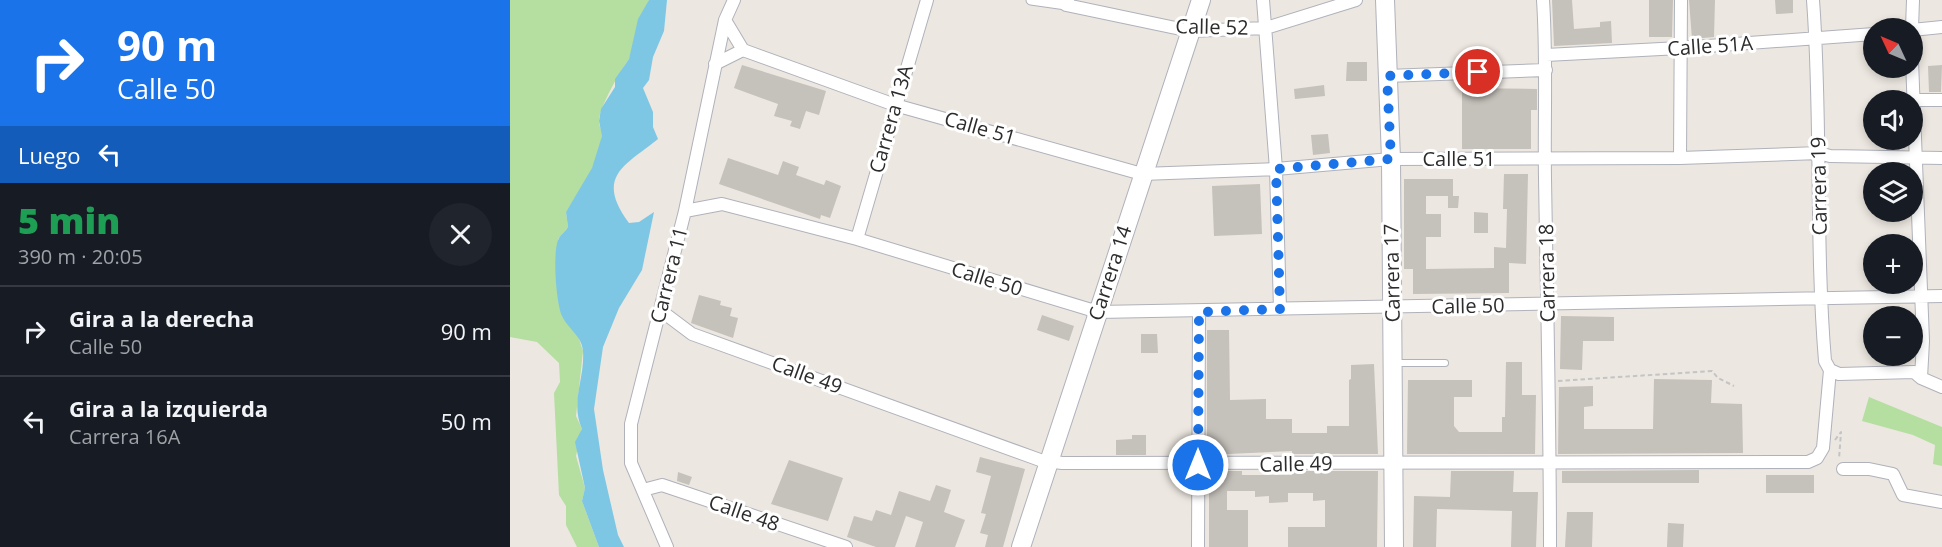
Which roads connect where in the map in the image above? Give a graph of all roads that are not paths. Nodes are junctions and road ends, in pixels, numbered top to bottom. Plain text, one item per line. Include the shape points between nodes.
1 (734, 0) edge
2 (927, 0) edge
3 (1031, 0) edge
4 (1201, 0) edge
5 (1263, 0) edge
6 (1356, 0) edge
7 (1385, 0) edge
8 (1543, 0) edge
9 (1681, 0) edge
10 (1812, 0) edge
11 (1913, 0) edge
12 (1067, 2) edge
13 (1912, 18) edge
14 (725, 20) junction
15 (1942, 27) edge
16 (1266, 28) junction
17 (1923, 28) edge
18 (1190, 31) junction
19 (1863, 35) edge
20 (1816, 39) junction
21 (1680, 48) junction
22 (743, 50) junction
23 (1546, 55) junction
24 (715, 64) junction
25 (1546, 70) junction
26 (1387, 76) junction
27 (1923, 100) edge
28 (1942, 100) edge
29 (895, 105) junction
30 (1915, 150) edge
31 (1819, 153) junction
32 (1915, 156) junction
33 (1680, 158) junction
34 (1942, 158) edge
35 (1391, 159) junction
36 (1545, 160) junction
37 (1276, 169) junction
38 (1142, 174) junction
39 (685, 211) junction
40 (856, 239) junction
41 (1920, 295) junction
42 (1820, 296) junction
43 (1942, 296) edge
44 (1547, 305) junction
45 (1392, 307) junction
46 (1280, 309) junction
47 (660, 310) junction
48 (1098, 312) junction
49 (1199, 312) junction
50 (1393, 363) junction
51 (1445, 363) dead end
52 (1830, 370) junction
53 (1921, 378) junction
54 (1942, 387) edge
55 (1820, 453) joint
56 (1550, 460) junction
57 (1049, 462) junction
58 (1393, 462) junction
59 (1198, 465) junction
60 (1843, 469) road end
61 (642, 490) junction
62 (1942, 502) edge
63 (667, 547) edge
64 (846, 547) edge
65 (1021, 547) edge
66 (1198, 547) edge
67 (1394, 547) edge
68 (1550, 547) edge

1 - 14 street, Carrera 11
2 - 29 street, Carrera 13A
3 - 12 street, Calle 52
4 - 18 main road, Carrera 14
5 - 16 street
6 - 16 street, Calle 52
7 - 26 main road, Carrera 17
8 - 23 street, Carrera 18
9 - 21 street
10 - 20 street, Carrera 19
11 - 13 street
12 - 18 street, Calle 52
14 - 22 street
14 - 24 street, Carrera 11
15 - 17 street
16 - 18 street, Calle 52
16 - 37 street
18 - 38 main road, Carrera 14
19 - 20 street, Calle 51A
20 - 21 street, Calle 51A
20 - 31 street, Carrera 19
21 - 23 street, Calle 51A
21 - 33 street
22 - 24 street
22 - 29 street, Calle 51
23 - 25 street, Carrera 18
24 - 39 street, Carrera 11
25 - 26 street
25 - 36 street, Carrera 18
26 - 35 main road, Carrera 17
27 - 28 street
29 - 38 street, Calle 51
29 - 40 street, Carrera 13A
30 - 32 street
31 - 32 street, Calle 51
31 - 33 street, Calle 51
31 - 42 street, Carrera 19
32 - 34 street, Calle 51
32 - 41 street
33 - 36 street, Calle 51
35 - 36 street, Calle 51
35 - 37 street, Calle 51
35 - 45 main road, Carrera 17
36 - 44 street, Carrera 18
37 - 38 street, Calle 51
37 - 46 street
38 - 48 main road, Carrera 14
39 - 40 street, Calle 50 via 722,204
39 - 47 street, Carrera 11
40 - 48 street, Calle 50
41 - 42 street, Calle 50
41 - 43 street, Calle 50
41 - 53 street
42 - 44 street, Calle 50
42 - 52 street, Carrera 19 via 1825,361
44 - 45 street, Calle 50
44 - 56 street, Carrera 18
45 - 46 street, Calle 50
45 - 50 main road, Carrera 17
46 - 49 street, Calle 50
47 - 57 street, Calle 49 via 692,334
47 - 61 street, Carrera 11 via 631,424 631,463
48 - 49 street, Calle 50
48 - 57 main road, Carrera 14
49 - 59 street
50 - 51 lane
50 - 58 main road, Carrera 17
52 - 53 street via 1839,374 1914,372
52 - 55 street, Carrera 19
53 - 54 street
55 - 56 street, Calle 49 via 1808,462
56 - 58 street, Calle 49
56 - 68 street, Carrera 18
57 - 59 street, Calle 49
57 - 65 main road, Carrera 14
58 - 59 street, Calle 49
58 - 67 main road, Carrera 17
59 - 66 street
60 - 62 street via 1893,474 1903,495
61 - 63 street, Carrera 11
61 - 64 street, Calle 48 via 662,485

